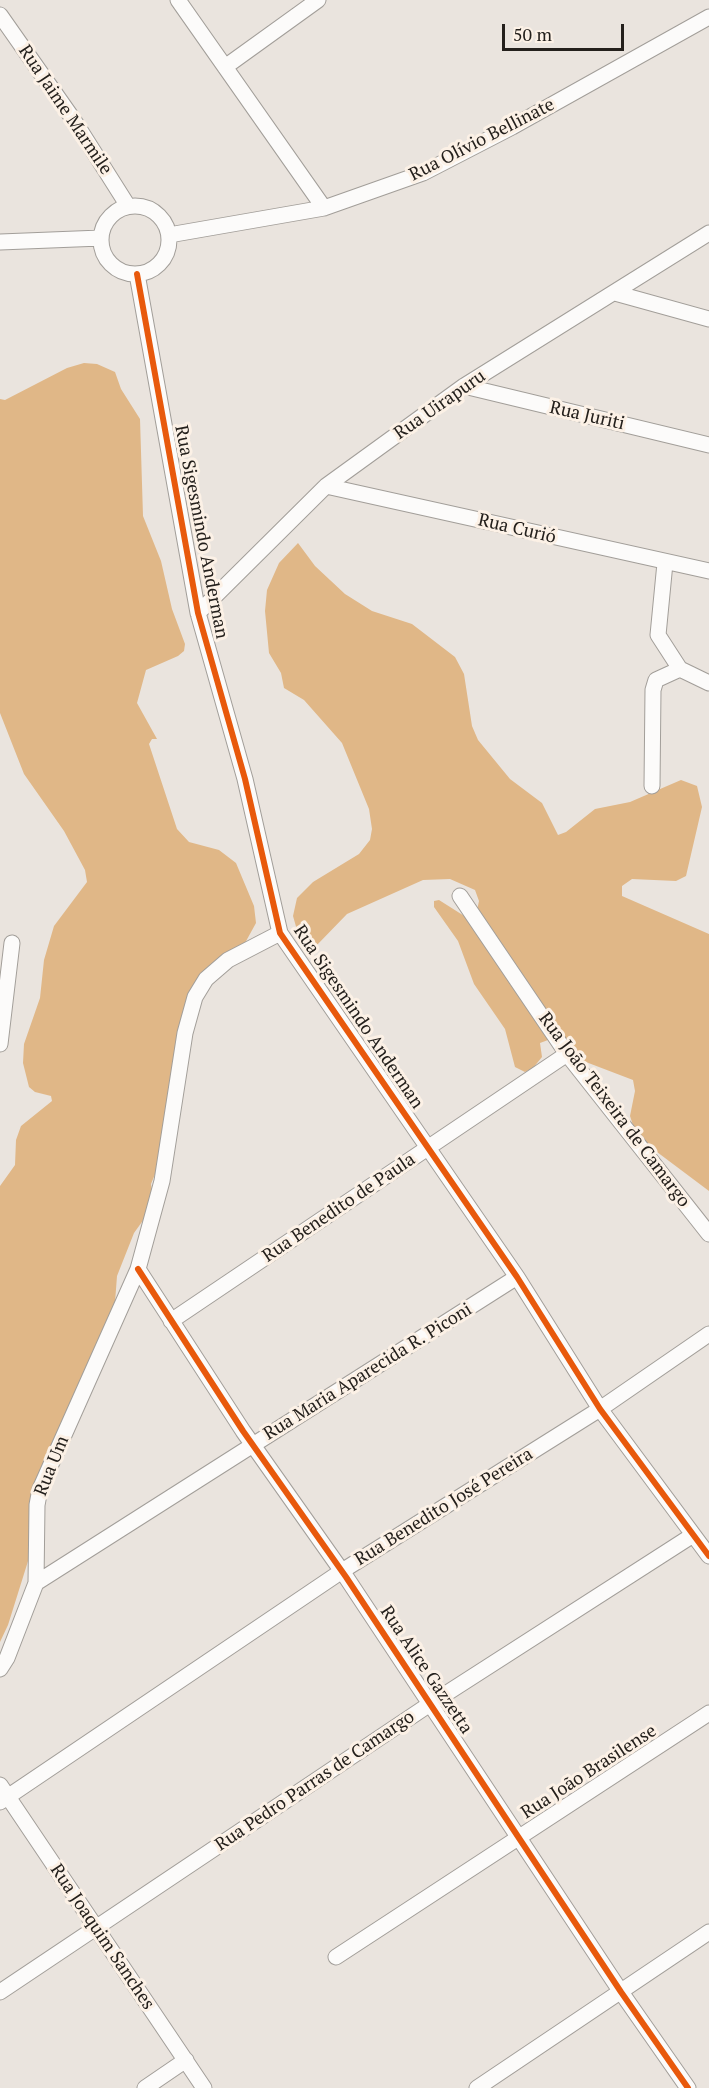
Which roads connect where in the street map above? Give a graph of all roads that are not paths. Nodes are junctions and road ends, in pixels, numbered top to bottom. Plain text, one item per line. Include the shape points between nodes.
1 (178, 0) edge
2 (318, 0) edge
3 (0, 15) edge
4 (709, 17) edge
5 (225, 68) junction
6 (128, 206) junction
7 (324, 207) junction
8 (709, 233) edge
9 (169, 235) junction
10 (101, 238) junction
11 (0, 242) edge
12 (137, 274) junction
13 (615, 293) junction
14 (709, 318) edge
15 (464, 386) junction
16 (709, 445) edge
17 (326, 486) junction
18 (665, 563) junction
19 (709, 570) edge
20 (198, 613) junction
21 (680, 669) junction
22 (709, 683) edge
23 (652, 786) dead end
24 (460, 896) dead end
25 (280, 933) junction
26 (12, 943) dead end
27 (0, 1044) edge
28 (567, 1054) junction
29 (429, 1147) junction
30 (709, 1234) edge
31 (138, 1269) junction
32 (517, 1277) junction
33 (171, 1321) junction
34 (709, 1334) edge
35 (600, 1409) junction
36 (253, 1445) junction
37 (693, 1535) junction
38 (709, 1556) edge
39 (342, 1571) junction
40 (36, 1583) junction
41 (0, 1669) edge
42 (430, 1704) junction
43 (709, 1713) edge
44 (3, 1795) edge
45 (519, 1835) junction
46 (97, 1928) junction
47 (709, 1932) edge
48 (336, 1957) dead end
49 (0, 1992) edge
50 (621, 1992) junction
51 (186, 2060) junction
52 (145, 2088) edge
53 (204, 2088) edge
54 (477, 2088) edge
55 (688, 2088) edge

1 - 5 street
2 - 5 street
3 - 6 street, Rua Jaime Marmile
4 - 7 street, Rua Olívio Bellinate via 423,173
5 - 7 street
6 - 9 street via 150,209 159,215
6 - 10 street via 109,217
7 - 9 street, Rua Olívio Bellinate
8 - 13 street, Rua Uirapuru
9 - 12 street via 169,246 158,266
10 - 11 street
10 - 12 street via 107,259 125,273
12 - 20 street, Rua Sigesmindo Anderman
13 - 14 street
13 - 15 street, Rua Uirapuru
15 - 16 street, Rua Juriti
15 - 17 street, Rua Uirapuru
17 - 18 street, Rua Curió
17 - 20 street, Rua Uirapuru
18 - 19 street, Rua Curió
18 - 21 street via 658,635
20 - 25 street, Rua Sigesmindo Anderman via 245,779
21 - 22 street
21 - 23 street via 656,680 653,690
24 - 28 street, Rua João Teixeira de Camargo
25 - 29 street, Rua Sigesmindo Anderman
25 - 31 street, Rua Um via 228,960 206,979 195,997 185,1033 162,1181
26 - 27 street
28 - 29 street, Rua Benedito de Paula
28 - 30 street, Rua João Teixeira de Camargo
29 - 32 street, Rua Sigesmindo Anderman
29 - 33 street, Rua Benedito de Paula
31 - 33 street, Rua Alice Gazzetta
31 - 40 street, Rua Um via 40,1489
32 - 35 street, Rua Sigesmindo Anderman
32 - 36 street, Rua Maria Aparecida R. Piconi
33 - 36 street, Rua Alice Gazzetta
34 - 35 street, Rua Benedito José Pereira
35 - 37 street, Rua Sigesmindo Anderman
35 - 39 street, Rua Benedito José Pereira
36 - 39 street, Rua Alice Gazzetta
36 - 40 street, Rua Maria Aparecida R. Piconi
37 - 38 street, Rua Sigesmindo Anderman
37 - 42 street, Rua Pedro Parras de Camargo
39 - 42 street, Rua Alice Gazzetta
39 - 44 street, Rua Benedito José Pereira
40 - 41 street, Rua Um
42 - 45 street, Rua Alice Gazzetta
42 - 46 street, Rua Pedro Parras de Camargo
43 - 45 street, Rua João Brasilense
44 - 46 street, Rua Joaquim Sanches
45 - 48 street, Rua João Brasilense
45 - 50 street, Rua Alice Gazzetta
46 - 49 street, Rua Pedro Parras de Camargo
46 - 51 street, Rua Joaquim Sanches
47 - 50 street
50 - 54 street
50 - 55 street, Rua Alice Gazzetta
51 - 52 street
51 - 53 street, Rua Joaquim Sanches

